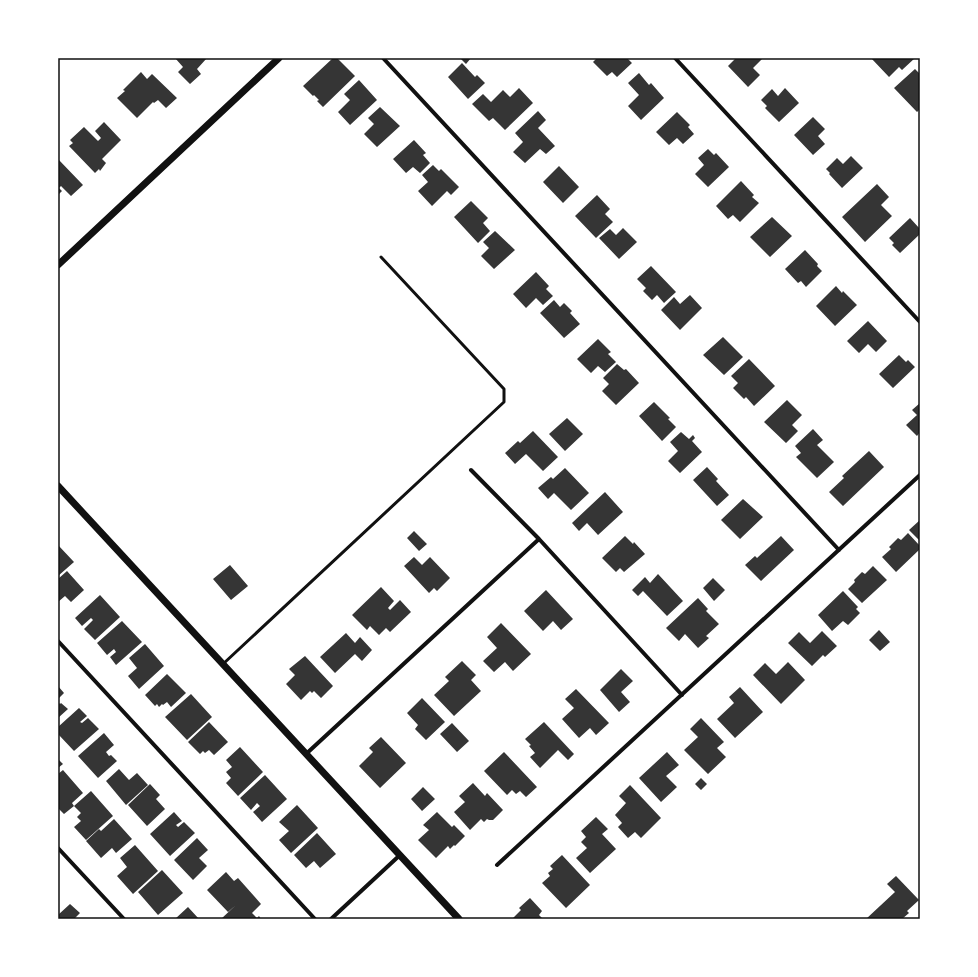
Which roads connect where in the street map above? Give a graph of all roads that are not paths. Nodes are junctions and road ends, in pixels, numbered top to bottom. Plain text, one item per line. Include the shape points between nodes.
1 (279, 58) edge
2 (383, 58) edge
3 (675, 58) edge
4 (381, 257) dead end
5 (58, 266) edge
6 (920, 322) edge
7 (471, 470) dead end
8 (920, 475) edge
9 (58, 486) edge
10 (539, 539) junction
11 (839, 550) junction
12 (58, 641) edge
13 (223, 664) junction
14 (682, 695) junction
15 (306, 754) junction
16 (58, 848) edge
17 (400, 855) junction
18 (497, 865) dead end
19 (124, 919) edge
20 (315, 919) edge
21 (331, 919) edge
22 (459, 919) edge

1 - 5 street
2 - 11 street
3 - 6 street
4 - 13 lane via 504,389 504,402
7 - 10 street
8 - 11 street
9 - 13 street
10 - 14 street
10 - 15 street
11 - 14 street
12 - 20 street
13 - 15 street
14 - 18 street
15 - 17 street
16 - 19 street
17 - 21 street
17 - 22 street

